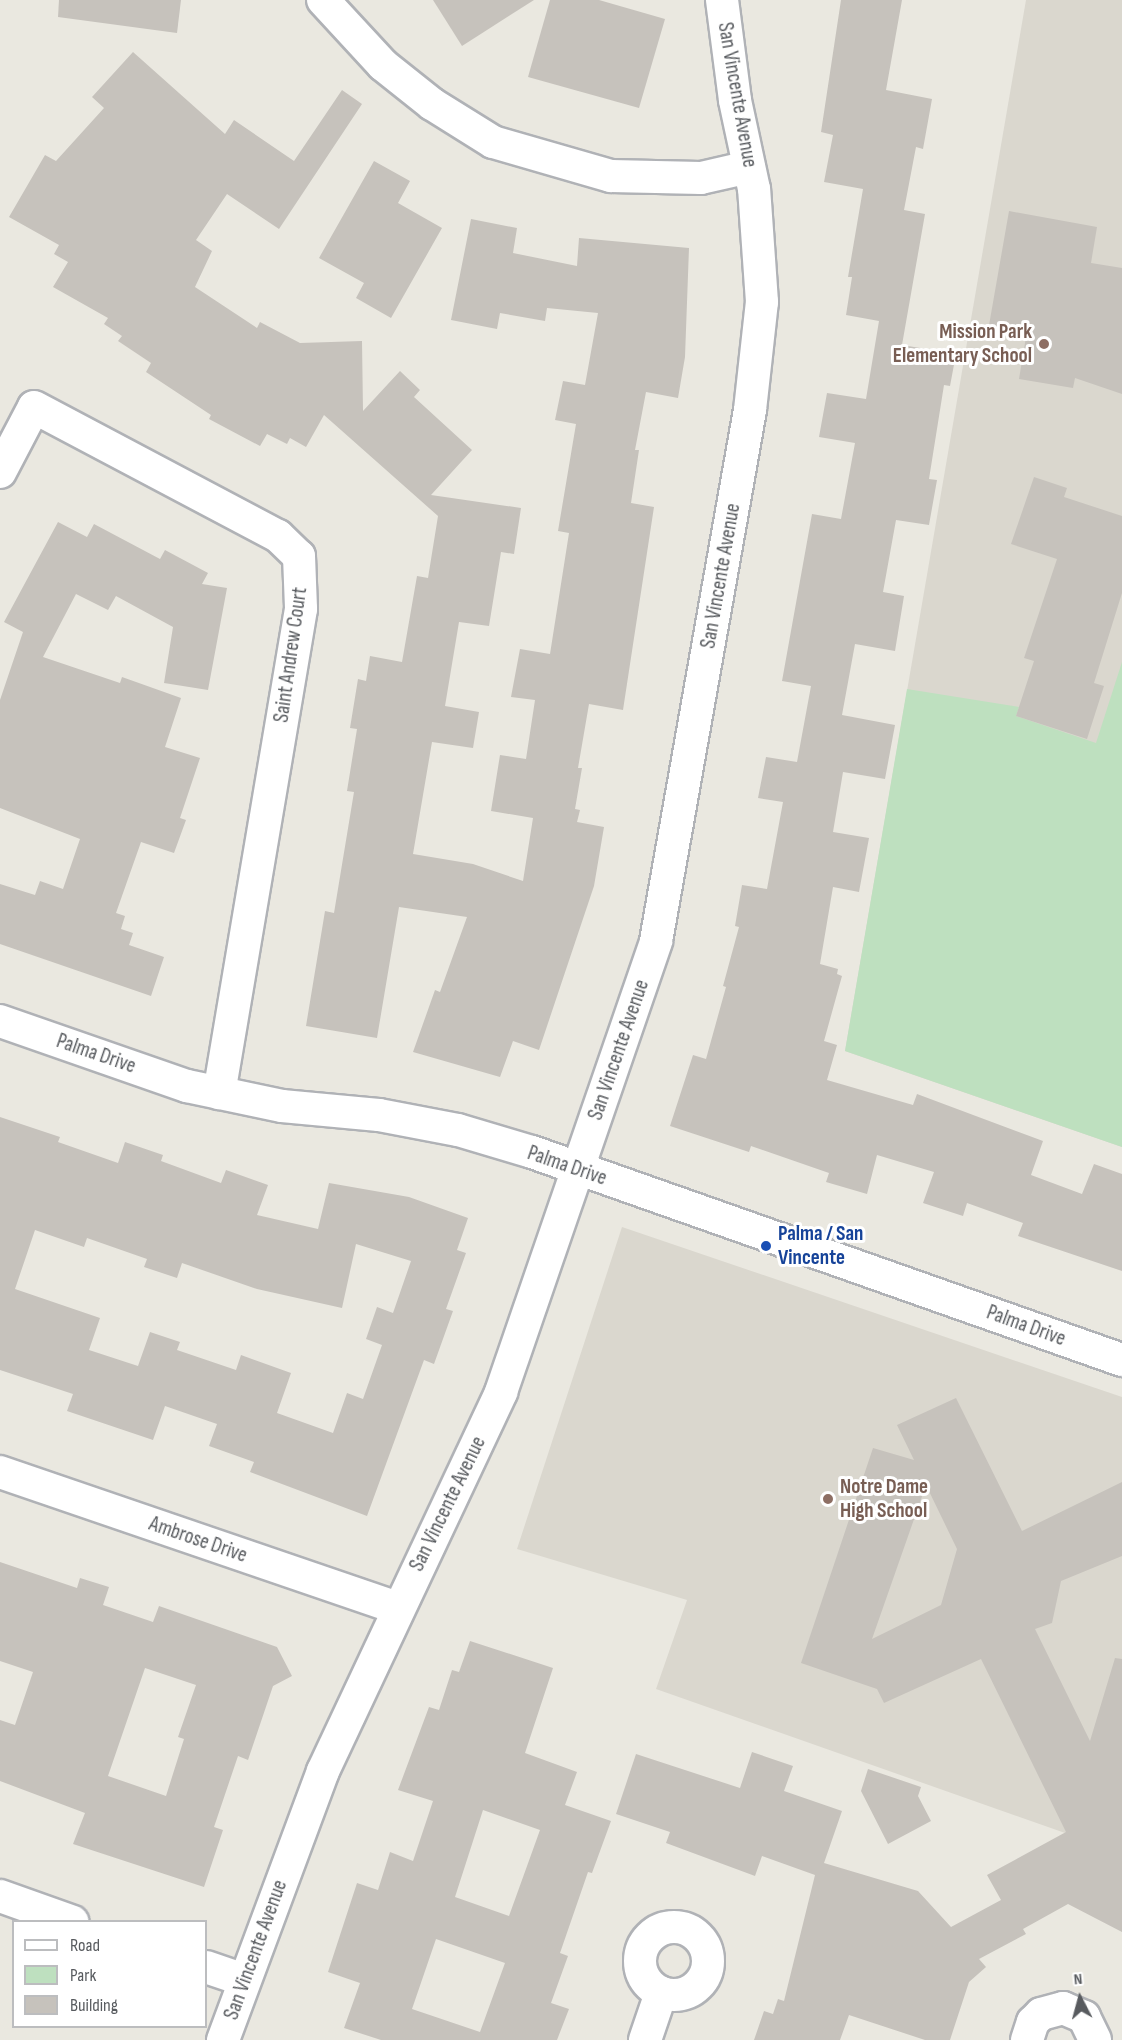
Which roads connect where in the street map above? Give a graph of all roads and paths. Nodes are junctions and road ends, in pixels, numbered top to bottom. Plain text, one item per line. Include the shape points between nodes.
1 (323, 0) edge
2 (722, 0) edge
3 (749, 167) junction
4 (0, 472) edge
5 (0, 1021) edge
6 (219, 1093) junction
7 (577, 1169) junction
8 (1122, 1360) edge
9 (0, 1472) edge
10 (397, 1608) junction
11 (0, 1896) edge
12 (67, 1920) edge
13 (207, 1967) edge
14 (244, 1980) junction
15 (661, 1993) dead end
16 (223, 2040) edge
17 (645, 2040) edge
18 (1027, 2040) edge
19 (1095, 2040) edge

1 - 3 street via 384,64 432,104 493,142 611,176 700,178
2 - 3 street, San Vincente Avenue via 735,100
3 - 7 street, San Vincente Avenue via 758,218 762,302 758,355 726,548 656,941
4 - 6 street, Saint Andrew Court via 34,407 278,536 299,556 301,609
5 - 6 street, Palma Drive
6 - 7 street, Palma Drive via 282,1106 422,1122
7 - 8 street, Palma Drive
7 - 10 street, San Vincente Avenue via 501,1392 470,1464
9 - 10 street, Ambrose Drive
10 - 14 street, San Vincente Avenue via 323,1771
11 - 12 street
13 - 14 street
14 - 16 street, San Vincente Avenue
15 - 17 street
18 - 19 street via 1033,2022 1041,2014 1064,2008 1084,2017

